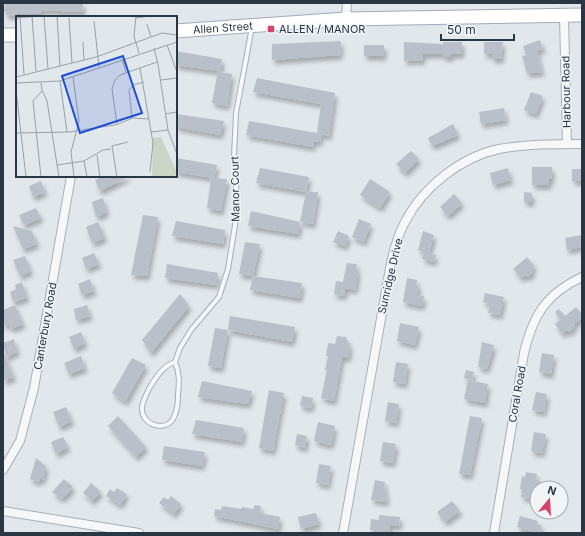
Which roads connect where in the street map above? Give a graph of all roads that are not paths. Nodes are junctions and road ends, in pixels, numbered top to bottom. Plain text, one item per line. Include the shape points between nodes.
1 (347, 3) edge
2 (582, 15) edge
3 (564, 16) junction
4 (346, 19) junction
5 (253, 26) junction
6 (177, 31) edge
7 (3, 35) edge
8 (16, 35) edge
9 (567, 144) junction
10 (582, 144) edge
11 (71, 177) edge
12 (582, 277) edge
13 (175, 362) junction
14 (3, 470) edge
15 (3, 512) edge
16 (138, 533) edge
17 (343, 533) edge
18 (494, 533) edge

1 - 4 street
2 - 3 main road, Allen Street
3 - 4 main road, Allen Street
3 - 9 street, Harbour Road
4 - 5 main road, Allen Street
5 - 6 main road, Allen Street
5 - 13 lane, Manor Court via 236,113 236,219 228,269 219,297 191,330
7 - 8 main road
9 - 10 street, Sunridge Drive
9 - 17 street, Sunridge Drive via 501,149 474,157 437,182 410,213 398,237 390,268
11 - 14 street, Canterbury Road via 34,388 20,440
12 - 18 street, Coral Road via 549,298 531,327 523,360
13 - 13 lane via 179,370 179,385 174,417 168,425 153,425 144,417 142,408 146,393 167,364
15 - 16 street

